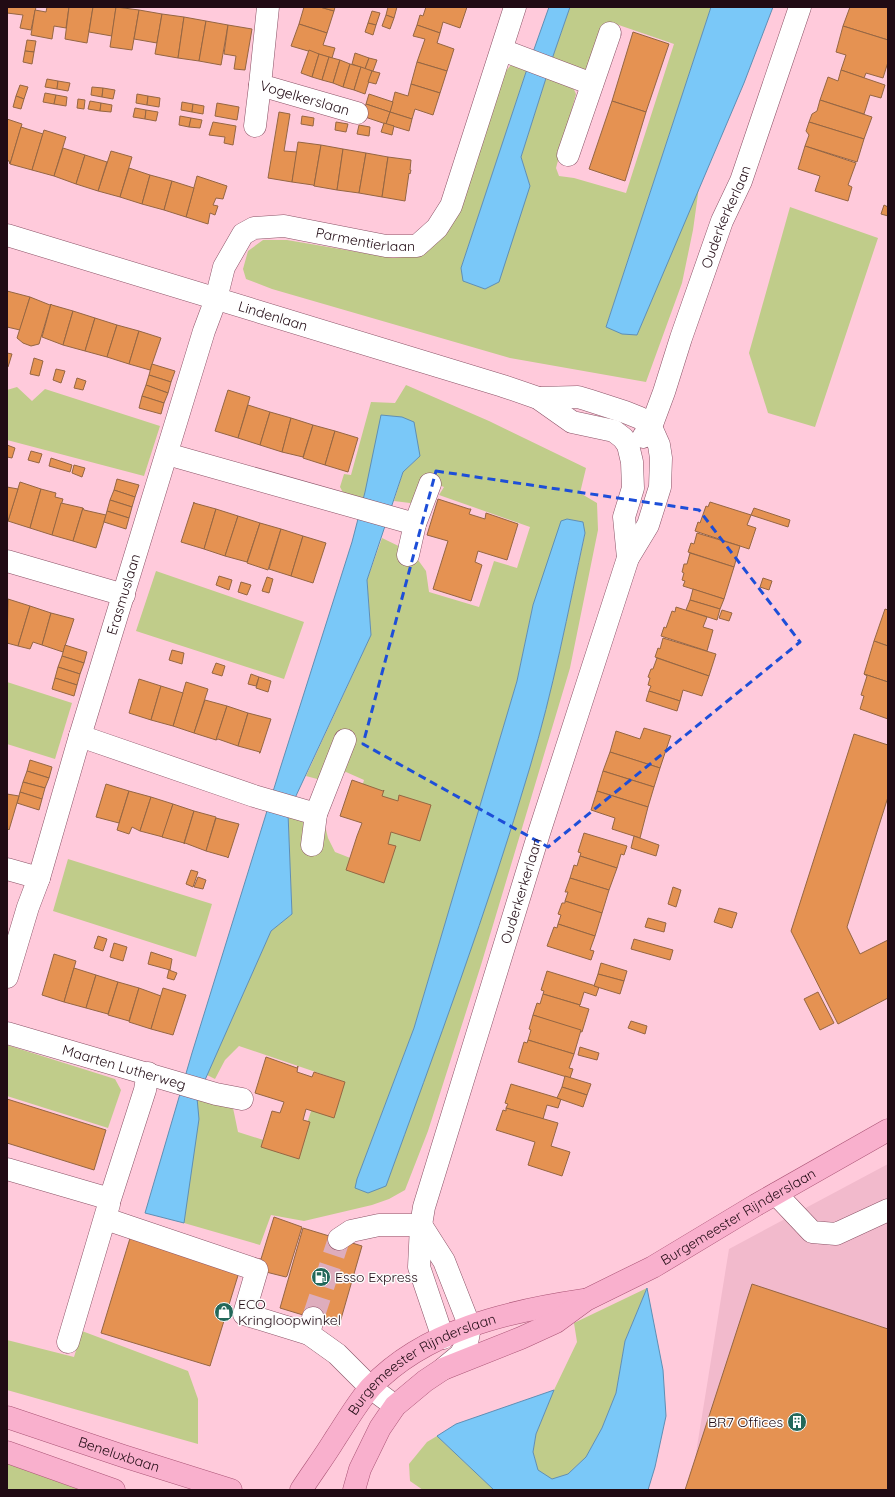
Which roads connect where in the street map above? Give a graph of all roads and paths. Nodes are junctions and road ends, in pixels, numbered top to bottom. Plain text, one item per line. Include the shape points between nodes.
1 (268, 7) edge
2 (515, 7) edge
3 (800, 7) edge
4 (610, 33) dead end
5 (502, 50) junction
6 (592, 84) junction
7 (260, 86) junction
8 (357, 113) dead end
9 (255, 126) dead end
10 (568, 155) dead end
11 (7, 235) edge
12 (216, 299) junction
13 (538, 398) junction
14 (652, 427) junction
15 (628, 445) junction
16 (167, 454) junction
17 (430, 484) dead end
18 (405, 521) junction
19 (408, 556) dead end
20 (628, 558) junction
21 (7, 561) edge
22 (124, 595) junction
23 (80, 736) junction
24 (345, 740) dead end
25 (308, 811) junction
26 (312, 845) dead end
27 (7, 869) edge
28 (39, 878) junction
29 (7, 977) edge
30 (7, 1033) edge
31 (148, 1073) junction
32 (242, 1099) dead end
33 (888, 1130) edge
34 (7, 1169) edge
35 (776, 1194) junction
36 (108, 1209) junction
37 (888, 1210) edge
38 (421, 1225) junction
39 (339, 1239) tunnel mouth
40 (586, 1300) junction
41 (470, 1327) junction
42 (443, 1338) junction
43 (68, 1342) dead end
44 (442, 1370) junction
45 (371, 1388) junction
46 (395, 1406) junction
47 (7, 1417) edge
48 (7, 1452) edge
49 (114, 1490) edge
50 (231, 1490) edge
51 (301, 1490) edge
52 (354, 1490) edge

1 - 7 street, Vogelkerslaan
2 - 5 street, Parmentierlaan
3 - 14 street, Ouderkerkerlaan via 742,181 722,222
4 - 6 street
5 - 6 street
5 - 12 street, Parmentierlaan via 451,206 437,228 417,246 386,246 284,226 254,228 243,234 224,267
6 - 10 street
7 - 8 street, Vogelkerslaan
7 - 9 street
11 - 12 street, Lindenlaan
12 - 13 street, Lindenlaan
12 - 16 street, Erasmuslaan via 209,314
13 - 14 street, Lindenlaan via 578,398 594,402 640,418
13 - 15 street, Lindenlaan via 572,422 614,432
14 - 15 street, Ouderkerkerlaan via 641,438
14 - 20 street, Ouderkerkerlaan via 661,458 660,487 648,526
15 - 20 street, Ouderkerkerlaan via 632,462 633,488 624,517
16 - 18 street
16 - 22 street, Erasmuslaan
17 - 18 street
18 - 19 street
20 - 38 street, Ouderkerkerlaan via 539,833 424,1207
21 - 22 street
22 - 23 street, Erasmuslaan
23 - 25 street via 254,796
23 - 28 street, Erasmuslaan
24 - 25 street
25 - 26 street
27 - 28 street
28 - 29 street, Erasmuslaan
30 - 31 street, Maarten Lutherweg
31 - 32 street, Maarten Lutherweg via 216,1094
31 - 36 street
33 - 35 main road, Burgemeester Rijnderslaan
34 - 36 street
35 - 37 street via 812,1232 836,1234
35 - 40 main road, Burgemeester Rijnderslaan via 653,1266
36 - 43 street
36 - 45 street via 257,1270 244,1314 311,1326
38 - 39 street via 379,1224 351,1231
38 - 41 street via 444,1261
38 - 42 street, Ouderkerkerlaan via 419,1267
40 - 41 main road, Burgemeester Rijnderslaan via 513,1313
40 - 44 main road, Burgemeester Rijnderslaan via 542,1329
41 - 42 main road, Burgemeester Rijnderslaan
41 - 44 street via 467,1343 460,1355
42 - 45 main road, Burgemeester Rijnderslaan via 390,1369
44 - 46 main road, Burgemeester Rijnderslaan via 425,1380
45 - 46 street
45 - 51 main road, Burgemeester Rijnderslaan via 350,1413
46 - 52 main road, Burgemeester Rijnderslaan via 380,1428 360,1469
47 - 50 main road, Beneluxbaan
48 - 49 main road

